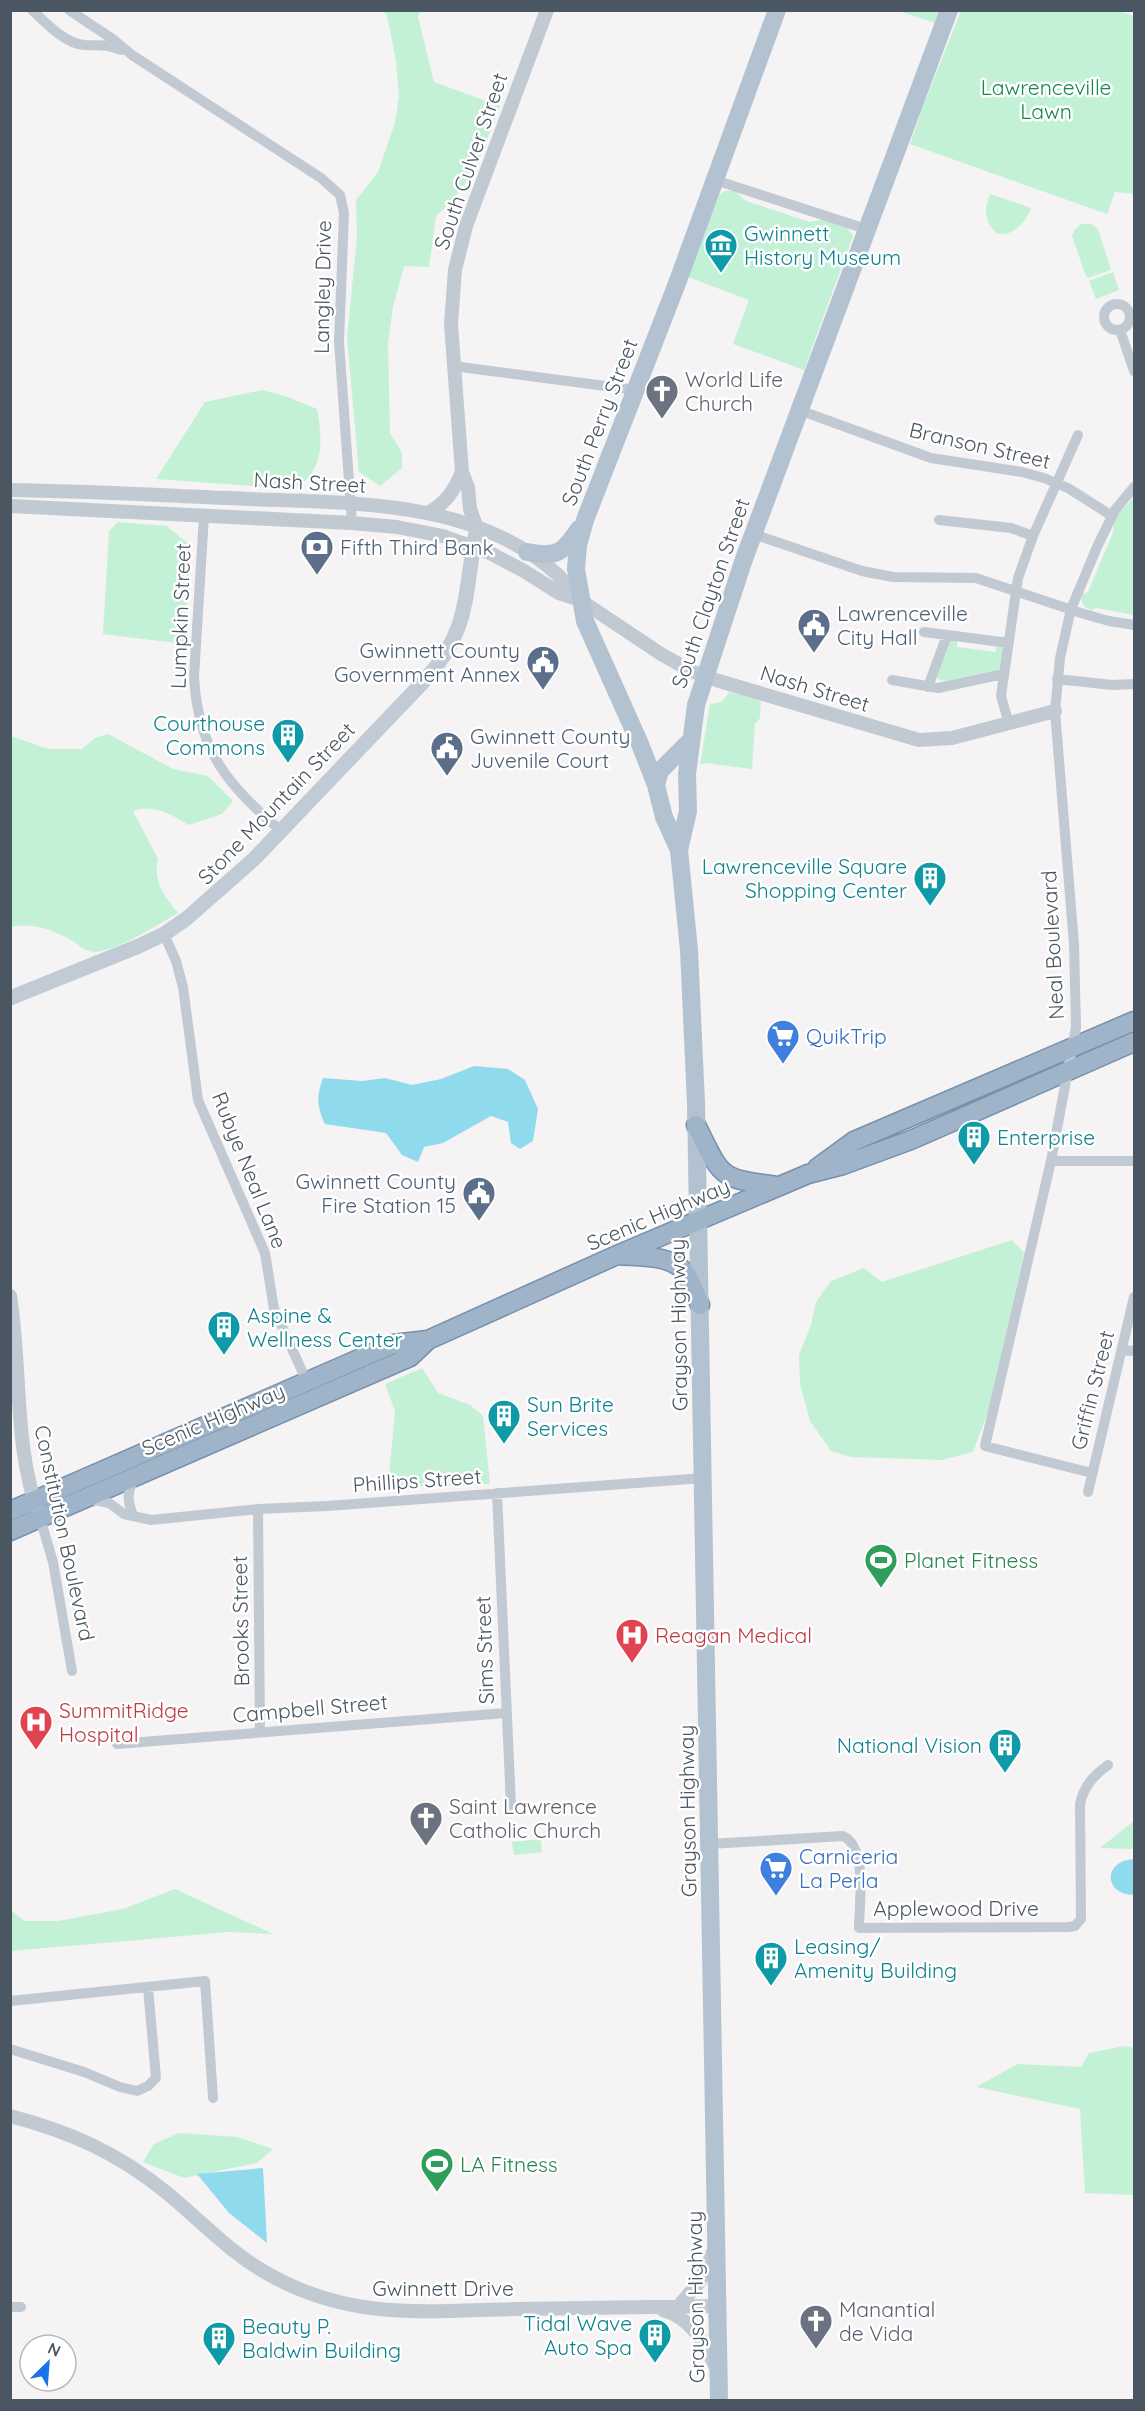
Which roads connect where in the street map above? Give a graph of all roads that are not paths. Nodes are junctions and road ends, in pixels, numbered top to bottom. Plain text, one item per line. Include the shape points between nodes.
1 (32, 10) edge
2 (69, 10) edge
3 (546, 10) edge
4 (777, 10) edge
5 (949, 10) edge
6 (132, 55) junction
7 (715, 180) junction
8 (866, 229) junction
9 (1120, 330) dead end
10 (453, 366) junction
11 (1134, 371) edge
12 (636, 390) junction
13 (799, 410) junction
14 (1078, 435) dead end
15 (462, 472) junction
16 (1057, 483) junction
17 (1134, 487) edge
18 (10, 490) edge
19 (351, 504) junction
20 (10, 506) edge
21 (428, 513) junction
22 (204, 516) junction
23 (1112, 516) junction
24 (939, 519) dead end
25 (585, 520) junction
26 (352, 523) junction
27 (477, 528) junction
28 (753, 534) junction
29 (1033, 536) junction
30 (473, 546) junction
31 (527, 552) junction
32 (1016, 590) junction
33 (580, 600) junction
34 (1071, 609) junction
35 (1134, 625) edge
36 (924, 632) dead end
37 (947, 635) junction
38 (1009, 643) junction
39 (1003, 674) junction
40 (705, 676) junction
41 (1057, 678) junction
42 (892, 680) dead end
43 (1134, 684) edge
44 (928, 687) junction
45 (1055, 711) junction
46 (1009, 724) junction
47 (690, 741) junction
48 (656, 785) junction
49 (281, 831) junction
50 (679, 850) junction
51 (164, 934) junction
52 (10, 998) edge
53 (1134, 1021) edge
54 (1134, 1042) edge
55 (1071, 1048) junction
56 (1067, 1072) junction
57 (696, 1125) junction
58 (1051, 1161) junction
59 (1134, 1161) edge
60 (808, 1174) junction
61 (780, 1186) junction
62 (698, 1221) junction
63 (617, 1255) junction
64 (10, 1296) edge
65 (1134, 1297) edge
66 (700, 1305) junction
67 (428, 1340) junction
68 (1122, 1350) junction
69 (1134, 1351) edge
70 (307, 1382) junction
71 (315, 1399) junction
72 (1092, 1473) junction
73 (135, 1477) junction
74 (704, 1478) junction
75 (1088, 1492) dead end
76 (497, 1493) junction
77 (87, 1498) junction
78 (34, 1501) junction
79 (258, 1509) junction
80 (10, 1511) edge
81 (133, 1515) junction
82 (40, 1518) junction
83 (10, 1531) edge
84 (72, 1671) dead end
85 (506, 1713) junction
86 (260, 1732) junction
87 (117, 1744) dead end
88 (1108, 1765) dead end
89 (511, 1806) dead end
90 (710, 1844) junction
91 (148, 1988) junction
92 (10, 2001) edge
93 (10, 2049) edge
94 (213, 2098) dead end
95 (10, 2116) edge
96 (716, 2246) junction
97 (679, 2306) junction
98 (716, 2306) junction
99 (649, 2307) junction
100 (718, 2372) junction
101 (719, 2400) edge

1 - 6 street, Langley Drive via 51,28 77,43 104,44
2 - 6 street, Langley Drive
3 - 10 street, South Culver Street via 458,255 452,284
4 - 7 main road, South Perry Street
5 - 8 main road, South Clayton Street
6 - 19 street, Langley Drive via 321,178 340,195 344,213 339,342
7 - 8 street
7 - 12 main road, South Perry Street
8 - 13 main road, South Clayton Street
9 - 11 street
10 - 12 street
10 - 15 street, South Culver Street
12 - 25 main road, South Perry Street
13 - 16 street, Branson Street via 931,458 1022,472
13 - 28 main road, South Clayton Street
14 - 16 street
15 - 21 street via 452,494
15 - 27 street, South Culver Street
16 - 23 street, Branson Street
16 - 29 street
17 - 23 street, Neal Boulevard
18 - 19 street, Nash Street
19 - 21 street, Nash Street
19 - 26 street, Langley Drive
20 - 22 street, Nash Street
21 - 27 street, Nash Street
22 - 26 street, Nash Street
22 - 49 street, Lumpkin Street via 194,677 202,733 211,753 239,792
23 - 34 street, Neal Boulevard
24 - 29 street via 1011,528
25 - 31 main road via 556,554
25 - 33 main road, South Perry Street via 576,569
26 - 30 street, Nash Street via 418,531
27 - 30 main road, Stone Mountain Street
27 - 31 street, Nash Street
28 - 32 street via 881,575 976,578
28 - 40 main road, South Clayton Street
29 - 32 street
30 - 33 street, Nash Street via 507,561 559,593
30 - 49 main road, Stone Mountain Street via 462,620 448,652
31 - 33 street, Nash Street via 558,575
32 - 34 street
32 - 38 street
33 - 40 street, Nash Street via 661,654
33 - 48 main road, South Perry Street via 585,621
34 - 35 street
34 - 41 street, Neal Boulevard
36 - 37 street
37 - 38 street
37 - 44 street
38 - 39 street
39 - 44 street
39 - 46 street via 1001,696
40 - 46 street, Nash Street via 919,740 945,739
40 - 47 main road, South Clayton Street
41 - 43 street
41 - 45 street, Neal Boulevard
42 - 44 street
45 - 46 street, Nash Street
45 - 55 street, Neal Boulevard via 1077,1002
47 - 48 main road via 660,771
47 - 50 main road, South Clayton Street via 688,811
48 - 50 main road, South Perry Street via 664,817
49 - 51 main road, Stone Mountain Street via 207,903
50 - 57 main road, South Clayton Street via 692,992
51 - 52 main road, Stone Mountain Street
51 - 70 street, Rubye Neal Lane via 183,987 198,1100 265,1253 274,1309
53 - 55 highway, Scenic Highway
54 - 56 highway, Scenic Highway
55 - 56 street, Neal Boulevard
55 - 60 highway, Scenic Highway via 854,1141
56 - 58 street, Neal Boulevard
56 - 60 highway, Scenic Highway via 883,1151
57 - 61 highway via 725,1174 739,1181
57 - 62 main road, South Clayton Street
58 - 59 street
58 - 72 street, Neal Boulevard via 985,1446
60 - 61 highway, Scenic Highway
61 - 62 highway, Scenic Highway
62 - 63 highway, Scenic Highway
62 - 66 main road, Grayson Highway
63 - 66 highway via 674,1263 685,1272
63 - 67 highway, Scenic Highway
64 - 78 street, Constitution Boulevard via 16,1334 21,1437
65 - 68 street, Griffin Street
66 - 74 main road, Grayson Highway
67 - 70 highway, Scenic Highway via 393,1344
67 - 71 highway, Scenic Highway via 410,1357
68 - 69 street
68 - 72 street, Griffin Street
70 - 71 highway
70 - 78 highway, Scenic Highway
71 - 73 highway, Scenic Highway
72 - 75 street, Griffin Street
73 - 77 highway, Scenic Highway
73 - 81 street via 128,1491
74 - 76 street, Phillips Street
74 - 90 main road, Grayson Highway
76 - 79 street, Phillips Street
76 - 85 street, Sims Street
77 - 81 street, Phillips Street
77 - 82 highway, Scenic Highway
78 - 80 highway, Scenic Highway
78 - 82 street, Constitution Boulevard
79 - 81 street, Phillips Street via 152,1520
79 - 86 street, Brooks Street
82 - 83 highway, Scenic Highway
82 - 84 street, Constitution Boulevard via 53,1562
85 - 86 street, Campbell Street
85 - 89 street, Sims Street
86 - 87 street, Campbell Street
88 - 90 street, Applewood Drive via 1093,1776 1080,1804 1081,1919 1075,1926 859,1928 859,1857 848,1838
90 - 96 main road, Grayson Highway
91 - 92 street
91 - 93 street via 156,2078 137,2091
91 - 94 street via 205,1981
95 - 99 street, Gwinnett Drive via 69,2133 122,2160 244,2259 278,2280 324,2299 378,2311 408,2312
96 - 97 street via 700,2281
96 - 98 main road, Grayson Highway
97 - 98 street, Gwinnett Drive
97 - 99 street, Gwinnett Drive
98 - 100 main road, Grayson Highway
99 - 100 street via 677,2314 688,2323
100 - 101 main road, Grayson Highway

